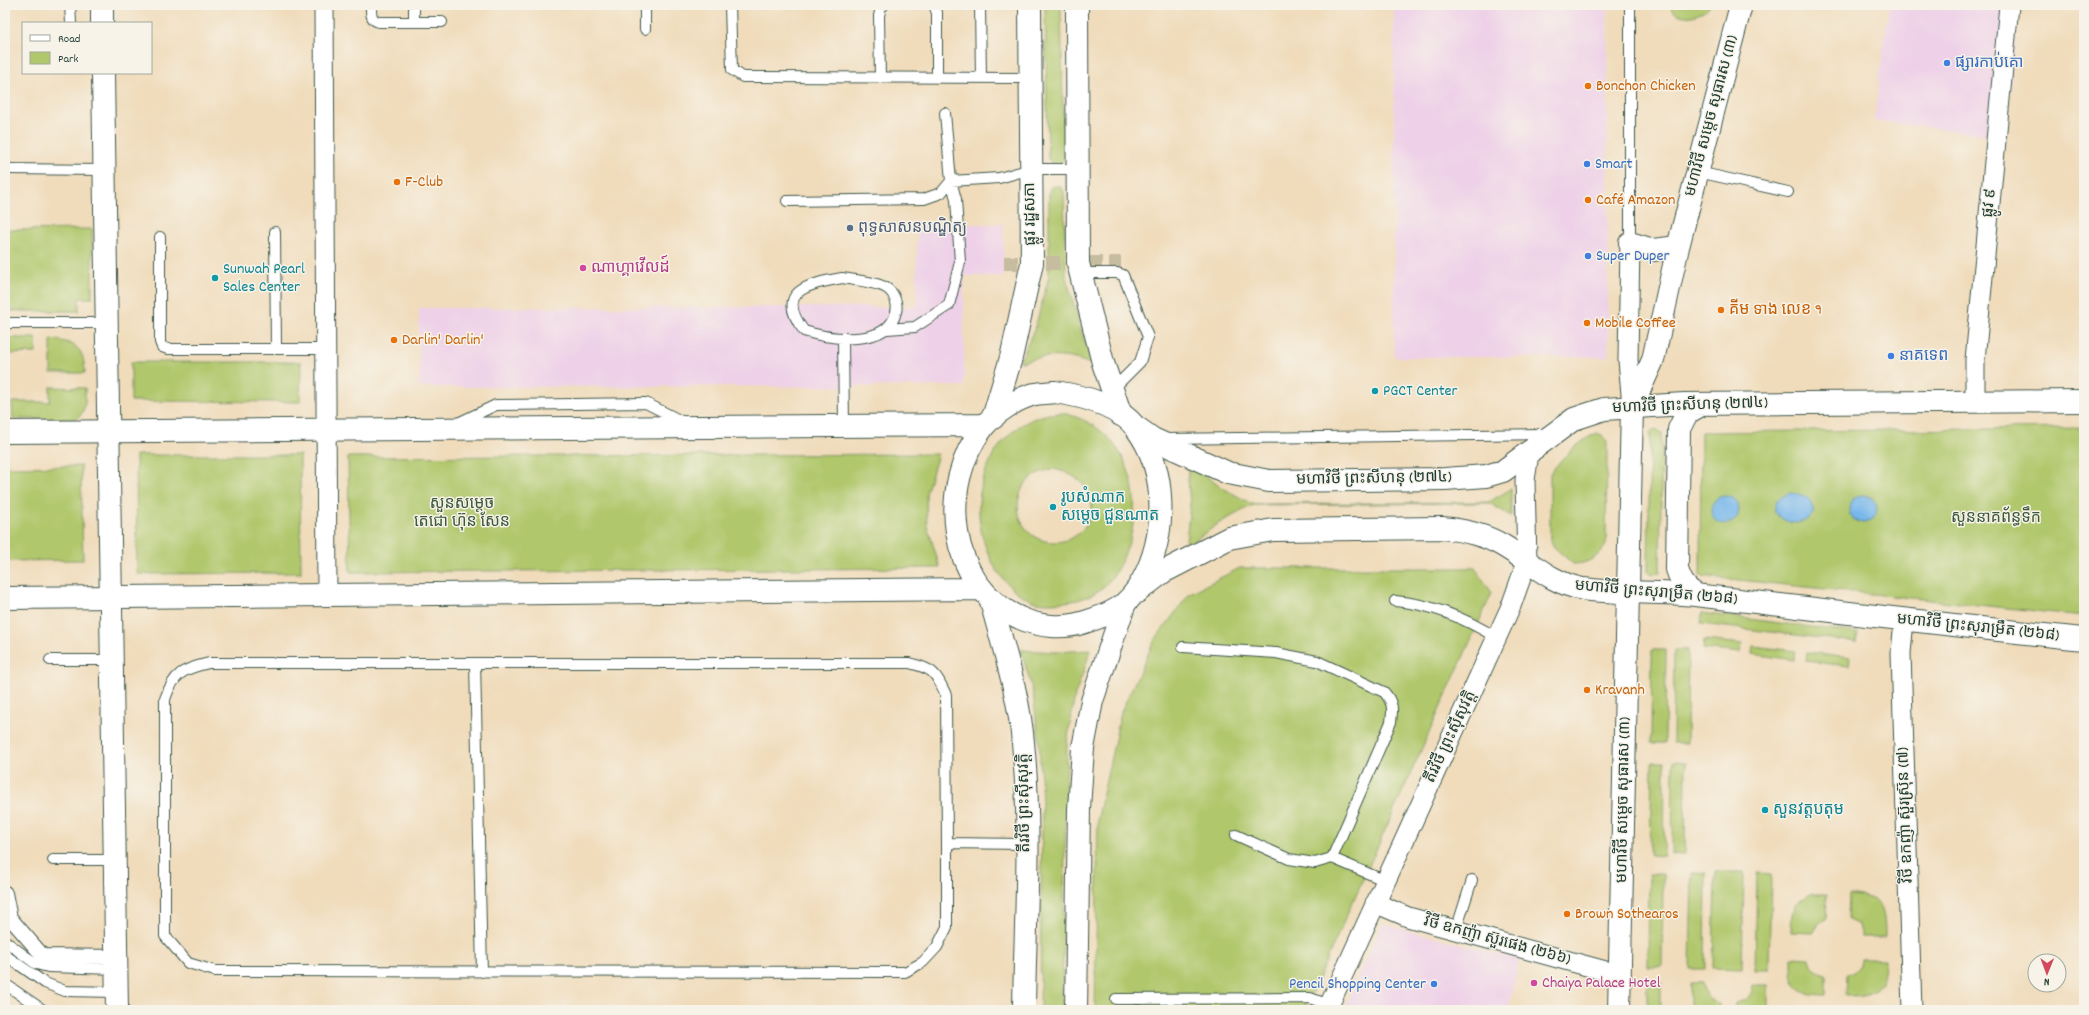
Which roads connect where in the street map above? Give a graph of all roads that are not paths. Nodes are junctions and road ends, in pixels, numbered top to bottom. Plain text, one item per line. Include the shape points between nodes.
1 (70, 5) edge
2 (102, 5) edge
3 (324, 5) edge
4 (371, 5) edge
5 (414, 5) edge
6 (645, 5) edge
7 (730, 5) edge
8 (884, 5) edge
9 (934, 5) edge
10 (980, 5) edge
11 (1030, 5) edge
12 (1077, 5) edge
13 (1630, 5) edge
14 (1741, 5) edge
15 (2009, 5) edge
16 (71, 22) edge
17 (102, 22) edge
18 (414, 22) junction
19 (442, 22) dead end
20 (645, 29) dead end
21 (102, 74) edge
22 (880, 78) junction
23 (938, 78) junction
24 (981, 78) junction
25 (1030, 78) junction
26 (945, 113) dead end
27 (5, 169) edge
28 (1031, 169) junction
29 (1078, 169) junction
30 (104, 170) junction
31 (1698, 172) junction
32 (951, 181) junction
33 (1788, 192) dead end
34 (787, 201) dead end
35 (275, 232) dead end
36 (160, 237) dead end
37 (1630, 242) junction
38 (1678, 247) junction
39 (1081, 273) junction
40 (5, 323) edge
41 (106, 323) junction
42 (887, 329) junction
43 (843, 339) junction
44 (276, 349) junction
45 (326, 349) junction
46 (1112, 390) junction
47 (2084, 401) edge
48 (1975, 402) junction
49 (1703, 404) junction
50 (1632, 406) junction
51 (988, 422) junction
52 (844, 426) junction
53 (1136, 427) junction
54 (326, 430) junction
55 (108, 431) junction
56 (5, 432) edge
57 (1551, 434) junction
58 (1529, 454) junction
59 (1527, 561) junction
60 (1628, 591) junction
61 (327, 595) junction
62 (986, 595) junction
63 (1697, 595) junction
64 (110, 597) junction
65 (5, 598) edge
66 (1130, 599) junction
67 (1395, 601) dead end
68 (1904, 620) junction
69 (1497, 638) junction
70 (2084, 639) edge
71 (1183, 647) dead end
72 (50, 660) dead end
73 (111, 660) junction
74 (475, 663) junction
75 (1236, 836) dead end
76 (947, 843) junction
77 (1026, 844) junction
78 (1332, 858) junction
79 (53, 860) dead end
80 (114, 860) junction
81 (1472, 880) dead end
82 (1386, 881) junction
83 (5, 893) edge
84 (1376, 903) junction
85 (1456, 930) junction
86 (5, 941) edge
87 (5, 955) edge
88 (116, 963) junction
89 (482, 972) junction
90 (1620, 975) junction
91 (5, 984) edge
92 (1116, 999) dead end
93 (117, 1001) edge
94 (1328, 1008) edge
95 (43, 1010) edge
96 (1024, 1010) edge
97 (1076, 1010) edge
98 (1619, 1010) edge
99 (1912, 1010) edge

1 - 16 lane
2 - 17 main road
3 - 45 street
4 - 18 lane via 374,21
5 - 18 lane
6 - 20 lane
7 - 22 lane via 732,70 743,77
8 - 22 lane via 879,16
9 - 23 lane via 937,14
10 - 24 lane
11 - 25 main road, ផ្លូវ រដ្ឋសភា
12 - 29 main road
13 - 37 lane
14 - 31 main road, មហាវិថី សម្តេច សុធារស (៣)
15 - 48 street, ផ្លូវ ៩ via 1975,360
18 - 19 lane
21 - 30 main road
22 - 23 lane
23 - 24 lane
24 - 25 lane
25 - 28 main road, ផ្លូវ រដ្ឋសភា
26 - 32 lane
27 - 30 lane
28 - 29 lane
28 - 32 lane via 999,178
28 - 51 main road, ផ្លូវ រដ្ឋសភា via 1032,263 1011,358
29 - 39 main road via 1078,263
30 - 41 main road
31 - 33 lane
31 - 38 main road, មហាវិថី សម្តេច សុធារស (៣)
32 - 34 lane via 941,192 924,199
32 - 42 lane via 956,199 960,262 949,305 915,327
35 - 44 lane
36 - 44 lane via 162,347 168,350
37 - 38 main road via 1654,250
37 - 50 street via 1628,360
38 - 50 main road, មហាវិថី សម្តេច សុធារស (៣) via 1653,360
39 - 46 main road via 1102,363
39 - 46 lane via 1123,275 1148,338 1140,362
40 - 41 lane
41 - 55 main road
42 - 43 lane via 869,336
42 - 43 lane via 897,310 889,289 842,278 815,283 802,289 793,301 792,310 804,331 822,337
43 - 52 lane
44 - 45 lane
45 - 54 street
46 - 53 main road
47 - 48 main road, មហាវិថី ព្រះសីហនុ (២៧៤)
48 - 49 main road, មហាវិថី ព្រះសីហនុ (២៧៤)
49 - 50 main road, មហាវិថី ព្រះសីហនុ (២៧៤)
49 - 63 main road via 1687,413 1679,429 1677,568 1685,588
50 - 57 main road, មហាវិថី ព្រះសីហនុ (២៧៤) via 1604,409 1574,419
50 - 60 main road, មហាវិថី សម្តេច សុធារស (៣)
51 - 52 main road
51 - 53 main road, មហាវិថី ព្រះសីហនុ (២៧៤) via 1010,405 1031,395 1055,392 1101,403
51 - 62 main road via 972,444 958,485 955,509 959,548 966,565
52 - 54 main road
53 - 57 lane
53 - 58 main road, មហាវិថី ព្រះសីហនុ (២៧៤) via 1228,473 1269,481 1469,478 1503,471
53 - 66 main road via 1151,455 1158,481 1160,506 1155,551 1149,569
54 - 55 main road
54 - 61 street
55 - 56 main road
55 - 64 main road
57 - 58 main road, មហាវិថី ព្រះសីហនុ (២៧៤)
58 - 59 street, តីរវិថី ព្រះស៊ីសុវត្តិ via 1525,480
59 - 60 main road, មហាវិថី ព្រះសុរាម្រឹត (២៦៨) via 1557,581 1570,586
59 - 66 main road, មហាវិថី ព្រះសុរាម្រឹត (២៦៨) via 1487,537 1465,530 1273,530 1229,538 1163,572
59 - 69 street, តីរវិថី ព្រះស៊ីសុវត្តិ
60 - 63 main road, មហាវិថី ព្រះសុរាម្រឹត (២៦៨)
60 - 90 main road, មហាវិថី សម្តេច សុធារស (៣)
61 - 62 main road
61 - 64 main road
62 - 66 main road, មហាវិថី ព្រះសុរាម្រឹត (២៦៨) via 1012,615 1032,624 1056,626 1078,624 1104,616
62 - 77 main road, តីរវិថី ព្រះស៊ីសុវត្តិ via 1016,695 1023,742 1027,805
63 - 68 main road, មហាវិថី ព្រះសុរាម្រឹត (២៦៨)
64 - 65 main road
64 - 73 main road
66 - 97 main road via 1092,701 1083,748 1079,809
67 - 69 lane via 1418,603 1439,609
68 - 70 main road, មហាវិថី ព្រះសុរាម្រឹត (២៦៨)
68 - 99 street, វិថី ឧកញ៉ា ស៊ួរស៊្រុន (៧) via 1901,653
69 - 82 street, តីរវិថី ព្រះស៊ីសុវត្តិ
71 - 78 lane via 1276,653 1317,661 1384,692 1391,699 1391,722
72 - 73 lane
73 - 80 main road
74 - 76 lane via 909,663 928,668 938,679 946,695
74 - 89 lane
74 - 89 lane via 209,662 178,674 170,683 165,699 163,918 165,936 188,963 215,971
75 - 78 lane via 1289,859 1315,863
76 - 77 lane
76 - 89 lane via 947,927 937,947 923,962 905,972
77 - 96 main road, តីរវិថី ព្រះស៊ីសុវត្តិ
78 - 82 lane
79 - 80 lane
80 - 88 main road
81 - 85 lane
82 - 84 street, តីរវិថី ព្រះស៊ីសុវត្តិ
83 - 88 street via 10,918 43,956
84 - 85 street, វិថី ឧកញ៉ា ស៊ួរផេង (២៦៦) via 1408,917
84 - 94 street, តីរវិថី ព្រះស៊ីសុវត្តិ
85 - 90 street, វិថី ឧកញ៉ា ស៊ួរផេង (២៦៦)
86 - 88 lane via 36,964 48,968
87 - 93 lane via 44,983 65,991
88 - 93 main road
90 - 98 main road, មហាវិថី សម្តេច សុធារស (៣)
91 - 95 lane
92 - 94 lane via 1310,998

